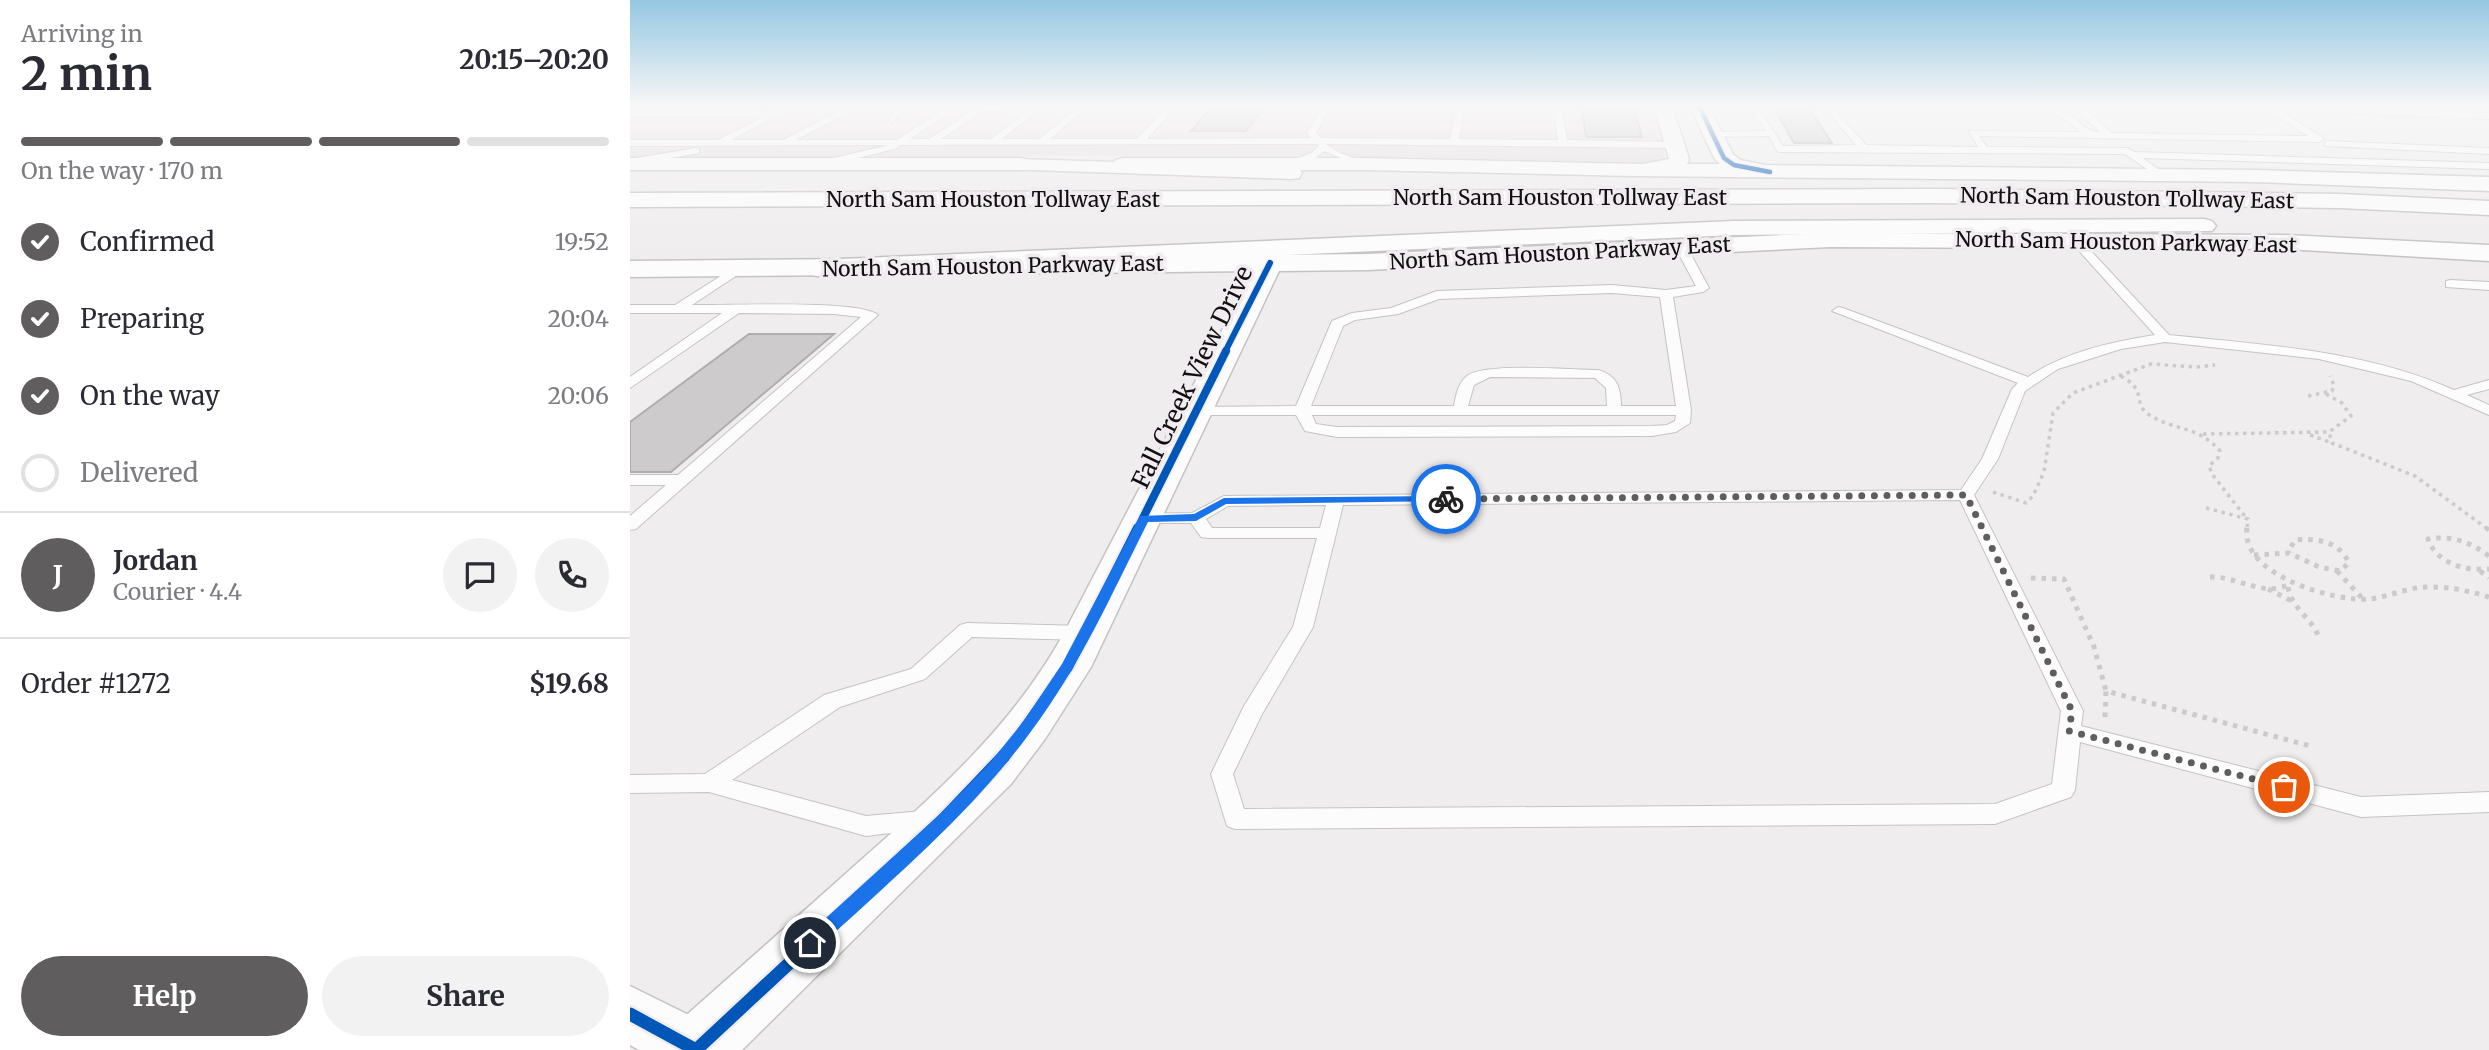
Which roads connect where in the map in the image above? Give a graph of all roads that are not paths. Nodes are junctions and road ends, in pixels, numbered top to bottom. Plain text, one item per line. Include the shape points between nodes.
1 (687, 155) edge
2 (746, 155) edge
3 (863, 155) edge
4 (894, 155) edge
5 (1314, 155) edge
6 (1337, 155) edge
7 (1678, 155) edge
8 (1723, 155) edge
9 (2132, 155) edge
10 (2186, 155) edge
11 (2346, 155) edge
12 (2357, 161) junction
13 (630, 163) edge
14 (1291, 163) junction
15 (1362, 163) junction
16 (814, 164) junction
17 (913, 164) junction
18 (981, 164) junction
19 (2489, 166) edge
20 (1634, 170) junction
21 (1770, 172) junction
22 (2160, 175) junction
23 (2489, 184) edge
24 (1933, 196) junction
25 (630, 200) edge
26 (2489, 208) edge
27 (2308, 221) junction
28 (630, 222) edge
29 (2489, 228) edge
30 (2075, 240) junction
31 (1681, 247) junction
32 (2489, 253) edge
33 (1270, 263) junction
34 (742, 268) junction
35 (817, 268) junction
36 (630, 269) edge
37 (2450, 284) dead end
38 (2489, 286) edge
39 (1666, 294) junction
40 (630, 309) edge
41 (646, 309) junction
42 (678, 309) junction
43 (736, 310) junction
44 (1838, 311) dead end
45 (630, 320) edge
46 (2164, 338) junction
47 (2029, 382) junction
48 (630, 384) edge
49 (2489, 384) edge
50 (2453, 395) junction
51 (1614, 410) junction
52 (1684, 410) junction
53 (1197, 411) junction
54 (1302, 411) junction
55 (1460, 411) junction
56 (2489, 411) edge
57 (630, 480) edge
58 (682, 480) junction
59 (1969, 490) junction
60 (1336, 500) junction
61 (1196, 517) junction
62 (1144, 518) junction
63 (630, 524) edge
64 (1328, 533) junction
65 (1086, 633) junction
66 (2069, 731) junction
67 (709, 783) junction
68 (630, 784) edge
69 (2489, 802) edge
70 (944, 819) junction
71 (630, 1014) edge
72 (696, 1050) edge

1 - 13 main road
2 - 16 main road
3 - 16 lane
4 - 17 lane via 893,159
5 - 14 lane
6 - 15 lane
7 - 20 main road via 1676,165
8 - 21 main road via 1734,165
9 - 22 lane
10 - 12 lane
11 - 12 lane
12 - 19 lane
14 - 15 main road
14 - 18 main road
15 - 20 main road
16 - 17 main road
17 - 18 main road
18 - 24 main road via 1789,187
20 - 21 main road
21 - 22 main road
22 - 23 main road
24 - 25 main road, North Sam Houston Tollway East
24 - 26 main road, North Sam Houston Tollway East via 2340,201
27 - 28 main road, North Sam Houston Tollway East via 1706,215
27 - 29 main road, North Sam Houston Tollway East
27 - 35 main road via 1734,228
30 - 31 main road, North Sam Houston Parkway East via 1830,240
30 - 32 main road, North Sam Houston Parkway East via 2285,242
30 - 46 lane
31 - 33 main road, North Sam Houston Parkway East
31 - 39 lane via 1703,288
33 - 35 main road, North Sam Houston Parkway East
33 - 53 main road, Fall Creek View Drive
34 - 35 main road, North Sam Houston Parkway East
34 - 36 main road, North Sam Houston Parkway East
34 - 42 lane
37 - 38 lane
39 - 52 lane
39 - 54 lane via 1612,289 1437,295 1393,311 1352,317 1337,324
40 - 41 lane
41 - 42 lane
41 - 45 lane
42 - 43 lane
43 - 48 lane
43 - 58 lane via 834,310 872,315
44 - 47 lane
46 - 47 lane via 2119,345 2053,366
46 - 50 lane via 2319,355 2416,378
47 - 59 lane via 2019,389 1990,459
49 - 50 lane
50 - 56 lane
51 - 52 lane
51 - 55 lane
51 - 55 lane via 1614,386 1608,377 1598,374 1490,373 1467,381
52 - 54 lane via 1682,424 1671,429 1611,432 1337,432 1310,428
53 - 54 lane
53 - 62 main road, Fall Creek View Drive
54 - 55 lane
57 - 58 lane
58 - 63 lane
59 - 60 lane
59 - 66 lane via 2072,711
60 - 61 lane via 1224,501
60 - 64 lane
61 - 62 lane
61 - 64 lane via 1207,533
62 - 65 main road, Fall Creek View Drive
64 - 66 lane via 1303,627 1252,712 1222,774 1235,819 1995,814 2063,790
65 - 67 lane via 967,630 918,674 832,701
65 - 70 main road, Fall Creek View Drive via 1028,726 993,770
66 - 69 lane via 2361,807
67 - 68 lane
67 - 70 lane via 866,826
70 - 72 main road, Fall Creek View Drive
71 - 72 street

